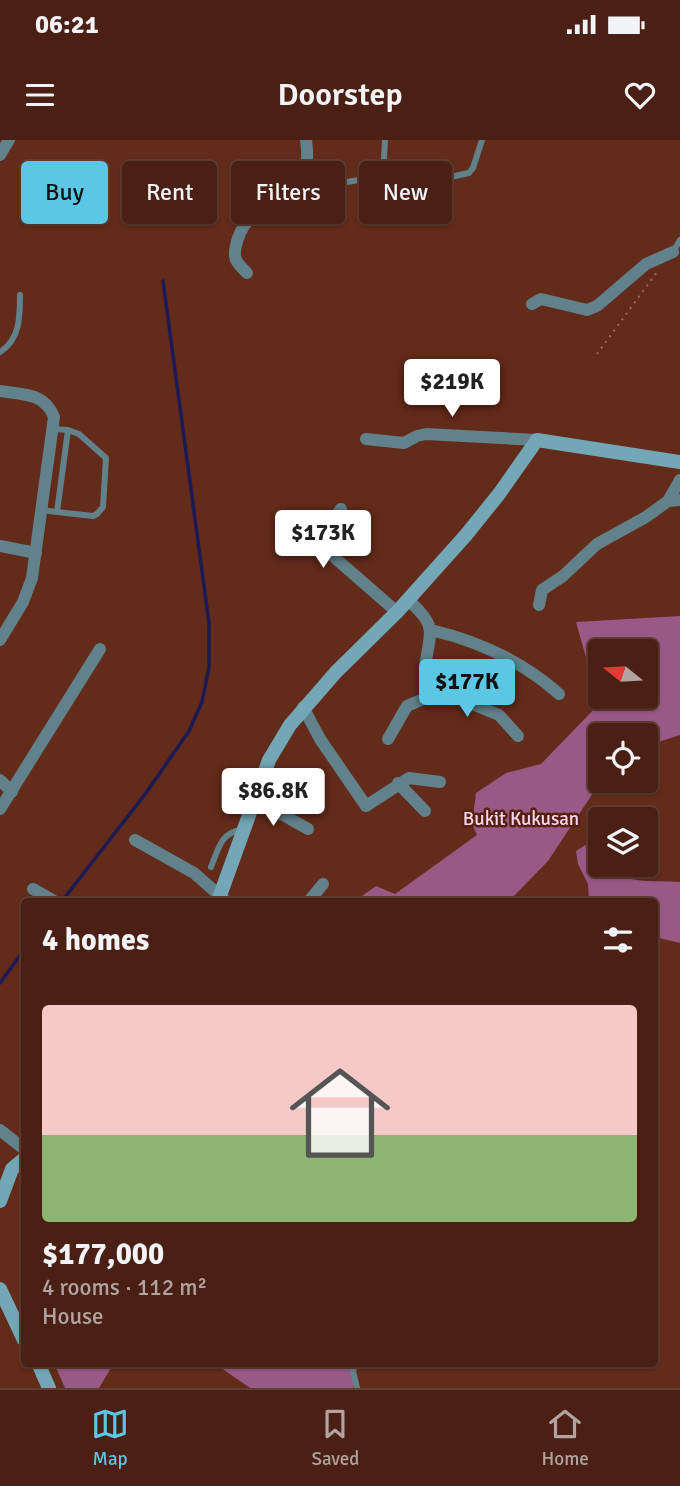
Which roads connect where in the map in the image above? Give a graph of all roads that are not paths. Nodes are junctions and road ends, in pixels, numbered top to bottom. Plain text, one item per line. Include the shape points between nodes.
1 (9, 140) edge
2 (306, 140) edge
3 (385, 140) edge
4 (482, 140) edge
5 (0, 155) edge
6 (452, 177) edge
7 (347, 182) dead end
8 (676, 246) edge
9 (247, 273) dead end
10 (20, 295) dead end
11 (533, 304) dead end
12 (0, 352) edge
13 (0, 391) edge
14 (54, 429) junction
15 (68, 430) junction
16 (366, 439) dead end
17 (537, 440) junction
18 (680, 461) edge
19 (680, 480) edge
20 (674, 500) edge
21 (341, 509) dead end
22 (42, 510) junction
23 (57, 512) junction
24 (0, 546) edge
25 (36, 553) junction
26 (408, 600) junction
27 (539, 605) dead end
28 (397, 612) junction
29 (430, 630) junction
30 (0, 640) edge
31 (100, 649) dead end
32 (429, 686) junction
33 (559, 694) dead end
34 (303, 707) junction
35 (518, 736) dead end
36 (388, 739) dead end
37 (0, 780) edge
38 (440, 782) dead end
39 (398, 783) junction
40 (12, 792) junction
41 (255, 799) junction
42 (0, 809) edge
43 (425, 811) dead end
44 (308, 829) dead end
45 (243, 830) junction
46 (135, 840) dead end
47 (211, 867) dead end
48 (323, 884) dead end
49 (33, 890) dead end
50 (48, 898) edge
51 (219, 898) edge
52 (222, 898) edge
53 (311, 898) edge
54 (0, 1130) edge
55 (21, 1147) edge
56 (21, 1161) edge
57 (0, 1201) edge
58 (0, 1289) edge
59 (21, 1334) edge
60 (40, 1367) edge
61 (352, 1367) edge
62 (49, 1388) edge
63 (357, 1388) edge

1 - 5 street
2 - 9 street via 309,158 298,193 276,211 245,224 235,251
3 - 7 lane via 383,176
4 - 6 lane via 469,173
8 - 11 street via 646,264 597,306 587,310 541,299
10 - 12 lane via 16,332
13 - 14 street via 42,399 54,417
14 - 15 lane
14 - 22 street
15 - 23 lane
15 - 23 lane via 106,458 103,507 93,516
16 - 17 street via 404,443 426,434
17 - 18 street
17 - 26 street via 499,494
19 - 20 street
20 - 27 street via 597,544 542,590
21 - 28 street via 324,535 327,551
22 - 23 lane
22 - 25 street
24 - 25 street
25 - 30 street via 28,591
26 - 28 street
26 - 29 street via 428,621
28 - 34 street
29 - 32 street via 425,673
29 - 33 street via 485,647 537,675
31 - 40 street
32 - 35 street via 499,715
32 - 36 street via 428,697 407,706
34 - 39 street via 364,805 369,807
34 - 41 street via 278,743
37 - 40 street
38 - 39 street via 409,778
39 - 43 street
40 - 42 street
41 - 44 street
41 - 45 street
45 - 47 lane via 226,834
45 - 52 street
46 - 51 street via 194,873
48 - 53 street
49 - 50 street
54 - 55 street
56 - 57 street via 12,1170
58 - 59 street
60 - 62 street
61 - 63 lane

